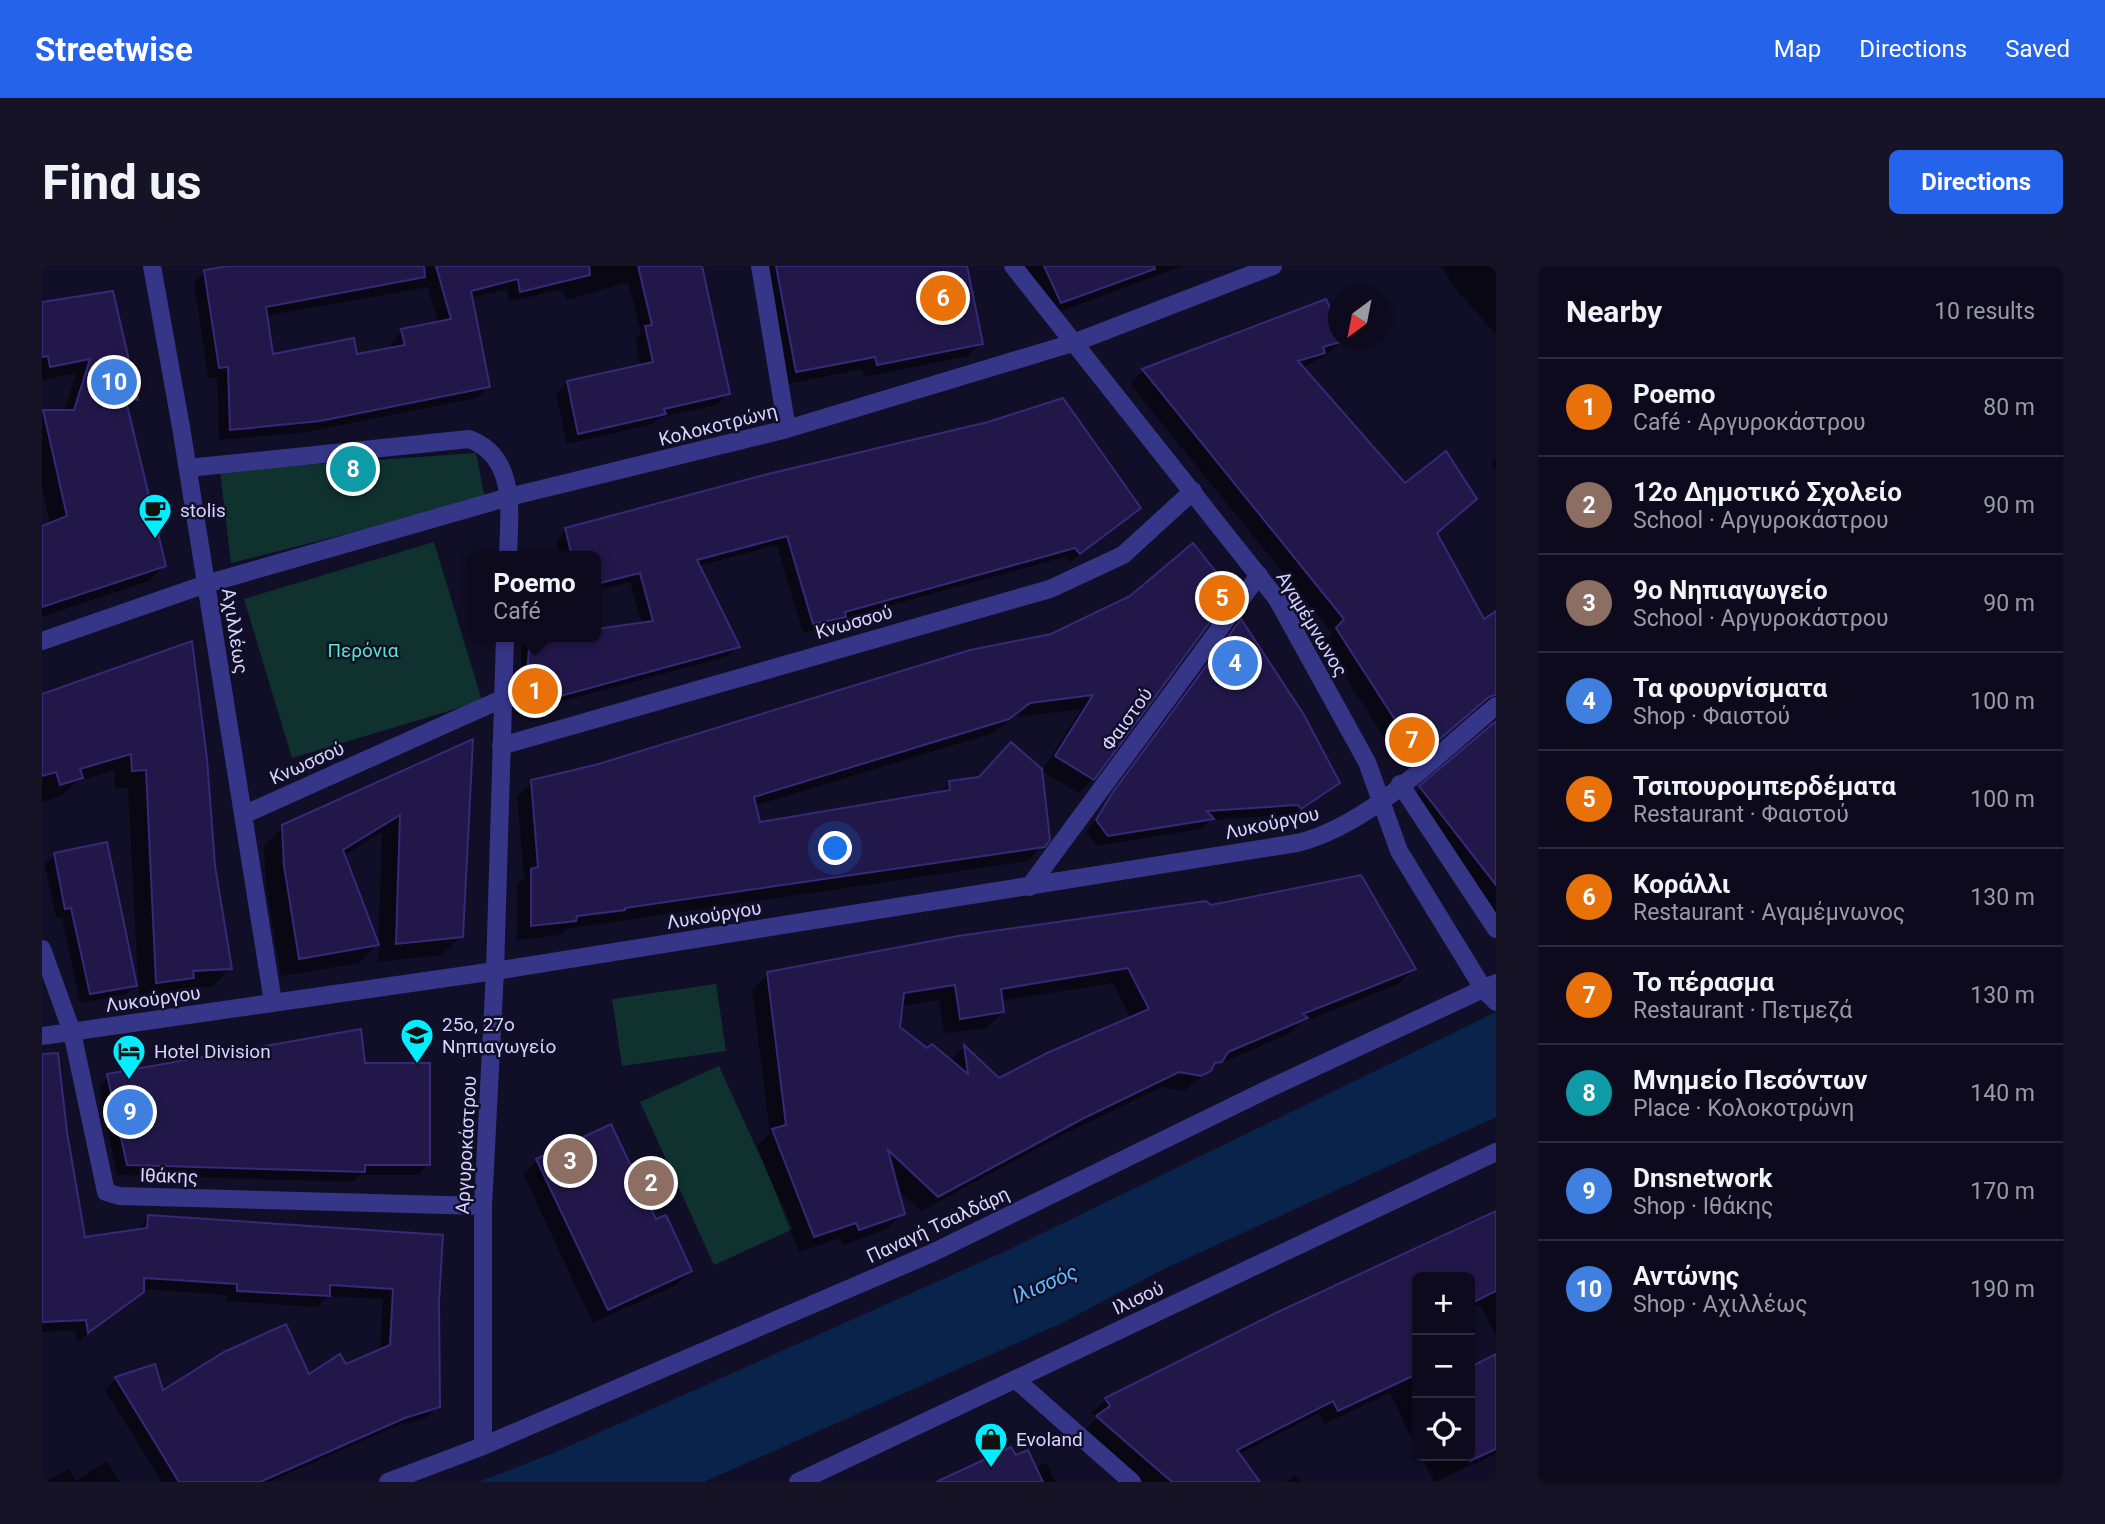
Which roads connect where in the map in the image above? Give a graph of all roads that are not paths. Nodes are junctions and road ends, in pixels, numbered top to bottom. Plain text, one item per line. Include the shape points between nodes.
1 (152, 266) edge
2 (760, 266) edge
3 (1013, 266) edge
4 (1273, 266) edge
5 (1076, 342) junction
6 (787, 429) junction
7 (188, 468) junction
8 (1193, 491) junction
9 (509, 497) junction
10 (508, 551) edge
11 (1259, 575) junction
12 (206, 584) junction
13 (42, 641) edge
14 (505, 642) edge
15 (504, 698) junction
16 (1496, 706) edge
17 (501, 746) junction
18 (1400, 785) junction
19 (1381, 799) junction
20 (243, 815) junction
21 (1029, 887) junction
22 (1496, 929) edge
23 (42, 948) edge
24 (495, 971) junction
25 (1492, 992) edge
26 (274, 1002) junction
27 (72, 1032) junction
28 (42, 1037) edge
29 (1496, 1152) edge
30 (483, 1206) junction
31 (1015, 1379) junction
32 (483, 1446) junction
33 (388, 1482) edge
34 (798, 1482) edge
35 (1132, 1482) edge

1 - 7 street, Αχιλλέως
2 - 6 street
3 - 5 street, Αγαμέμνωνος
4 - 5 street, Κολοκοτρώνη
5 - 6 street, Κολοκοτρώνη
5 - 8 street, Αγαμέμνωνος
6 - 9 street, Κολοκοτρώνη
7 - 9 street via 469,439 497,456
7 - 12 street, Αχιλλέως
8 - 11 street, Αγαμέμνωνος
8 - 17 street, Κνωσσού via 1123,555 1050,589
9 - 10 street
9 - 12 street, Κολοκοτρώνη
11 - 19 street, Αγαμέμνωνος via 1277,599 1367,762
11 - 21 street, Φαιστού
12 - 13 street, Κολοκοτρώνη
12 - 20 street, Αχιλλέως
14 - 15 street, Αργυροκάστρου
15 - 17 street, Αργυροκάστρου
15 - 20 street, Κνωσσού
16 - 18 street, Λυκούργου
17 - 24 street, Αργυροκάστρου
18 - 19 street, Λυκούργου
18 - 22 street
19 - 21 street, Λυκούργου via 1342,827 1310,840
19 - 25 street, Αγαμέμνωνος via 1399,851
20 - 26 street, Αχιλλέως
21 - 24 street, Λυκούργου
23 - 27 street, Ιθάκης
24 - 26 street, Λυκούργου
24 - 30 street, Αργυροκάστρου
25 - 32 street, Παναγή Τσαλδάρη via 1266,1090 932,1253
26 - 27 street, Λυκούργου
27 - 28 street, Λυκούργου
27 - 30 street, Ιθάκης via 106,1192 119,1196
29 - 31 street, Ιλισού
30 - 32 street, Αργυροκάστρου
31 - 34 street, Ιλισού
31 - 35 street
32 - 33 street, Παναγή Τσαλδάρη

